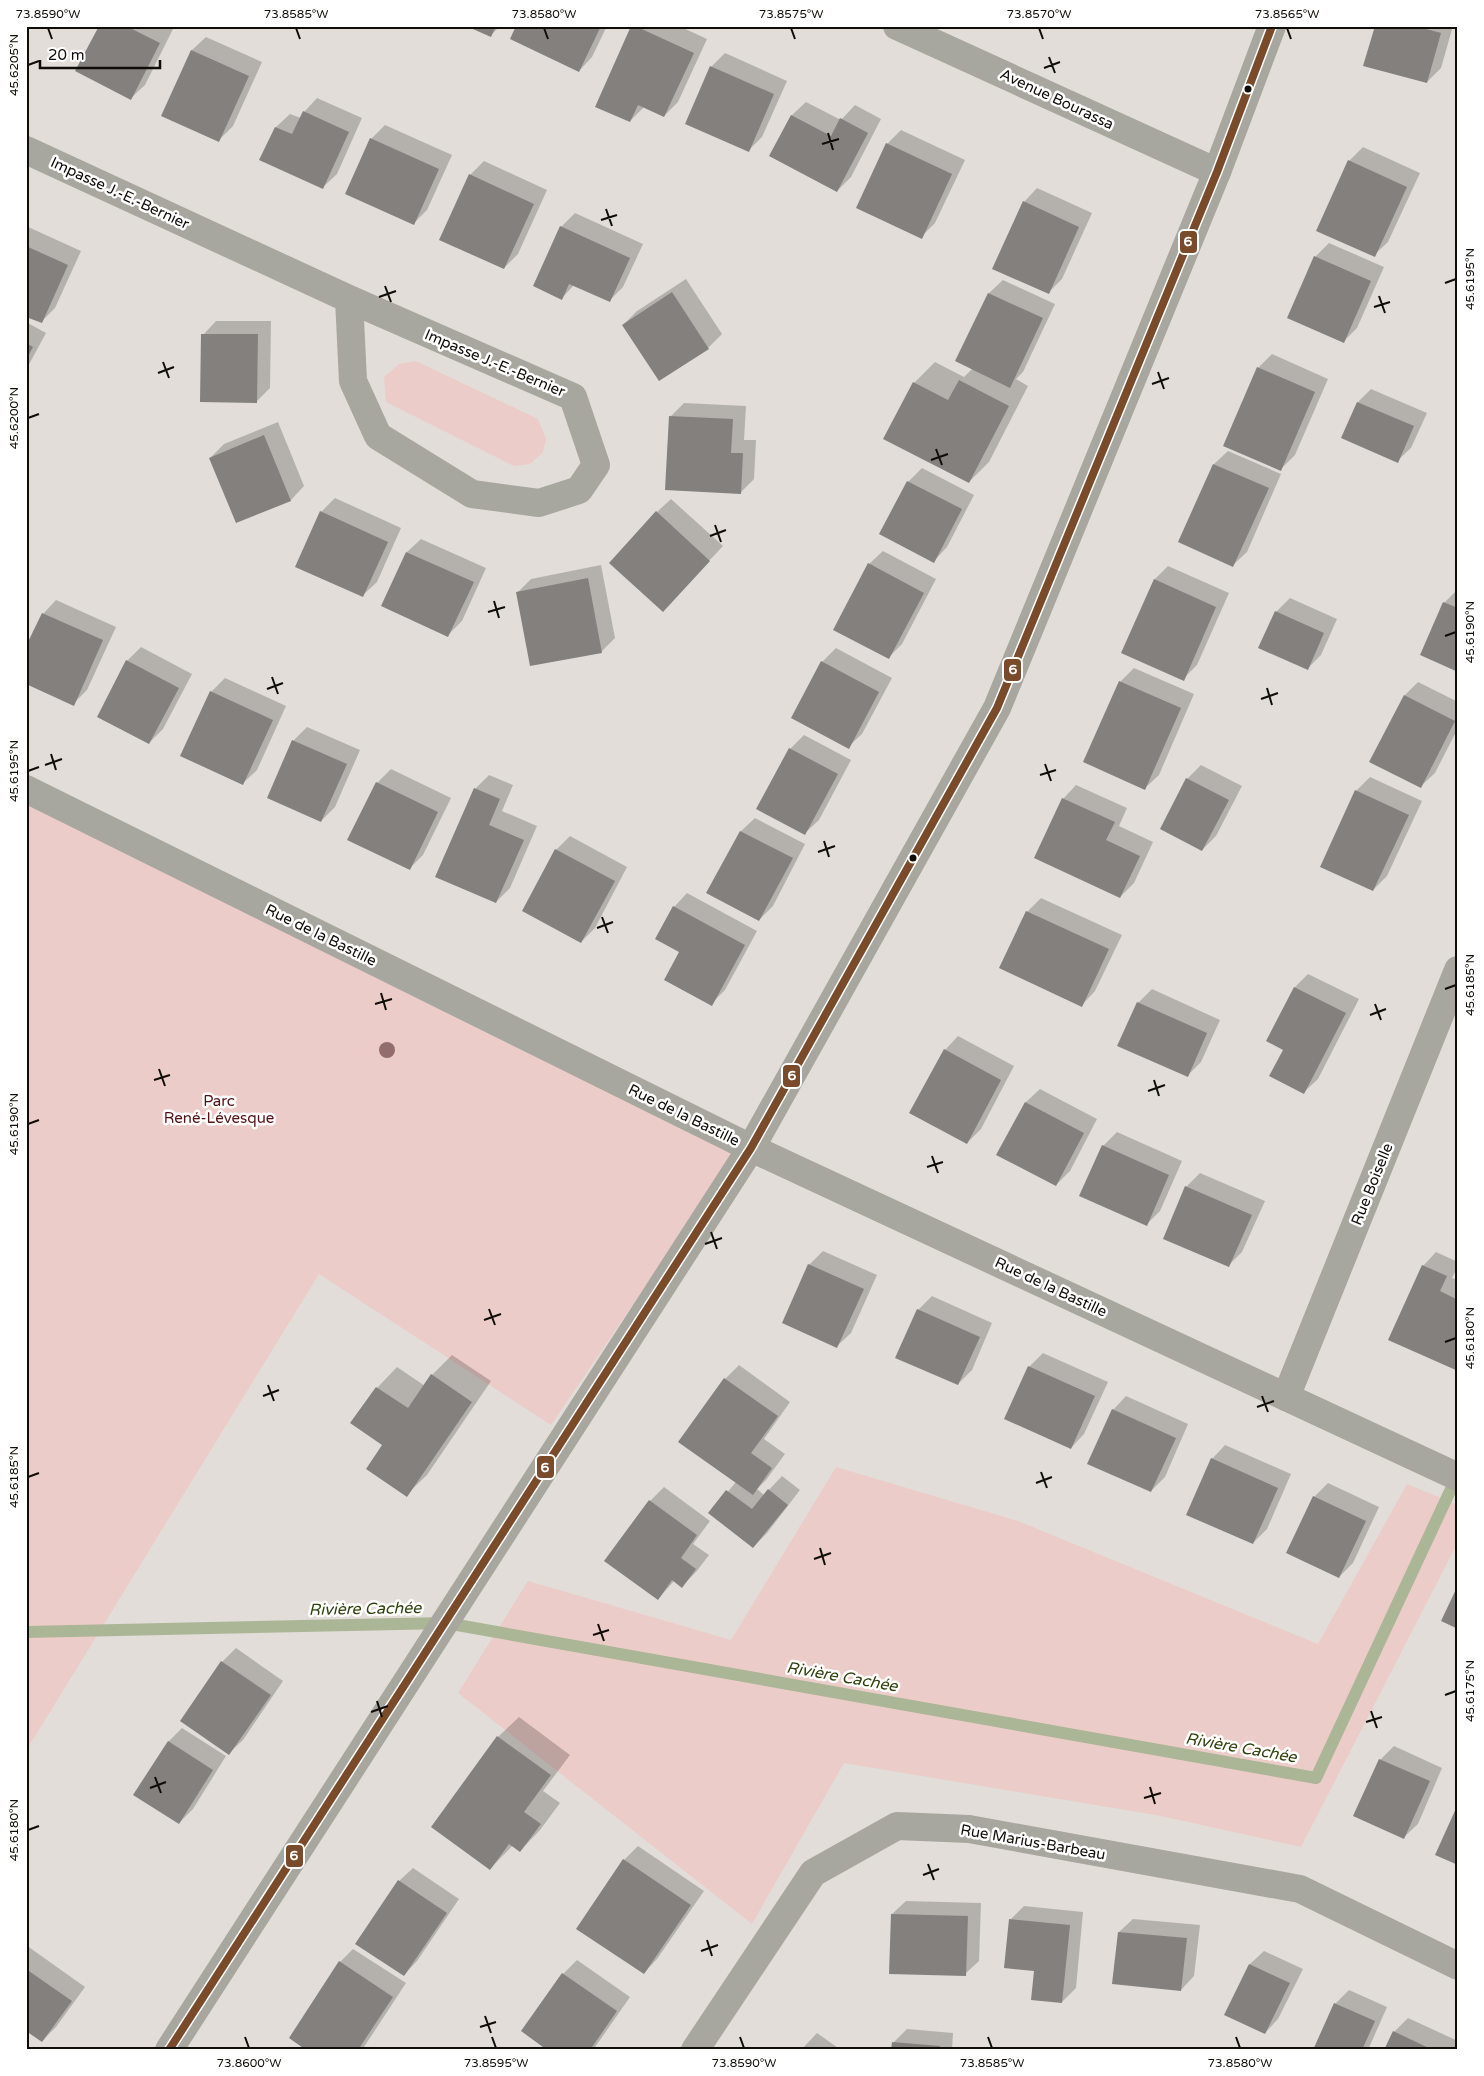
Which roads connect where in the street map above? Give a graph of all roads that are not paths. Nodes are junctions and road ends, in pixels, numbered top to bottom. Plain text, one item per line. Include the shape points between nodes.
1 (897, 26) edge
2 (1272, 26) edge
3 (26, 150) edge
4 (1217, 172) junction
5 (349, 300) junction
6 (26, 789) edge
7 (1458, 970) edge
8 (751, 1148) junction
9 (1286, 1397) junction
10 (1458, 1477) edge
11 (1458, 1966) edge
12 (170, 2050) edge
13 (695, 2050) edge

1 - 4 street, Avenue Bourassa
2 - 4 street
3 - 5 street, Impasse J.-E.-Bernier
4 - 8 street via 997,708
5 - 5 street, Impasse J.-E.-Bernier via 353,381 378,436 472,494 538,503 579,490 596,465 573,397
6 - 8 street, Rue de la Bastille
7 - 9 street, Rue Boiselle
8 - 9 street, Rue de la Bastille
8 - 12 street
9 - 10 street, Rue de la Bastille
11 - 13 street, Rue Marius-Barbeau via 1300,1890 969,1829 897,1826 812,1873

